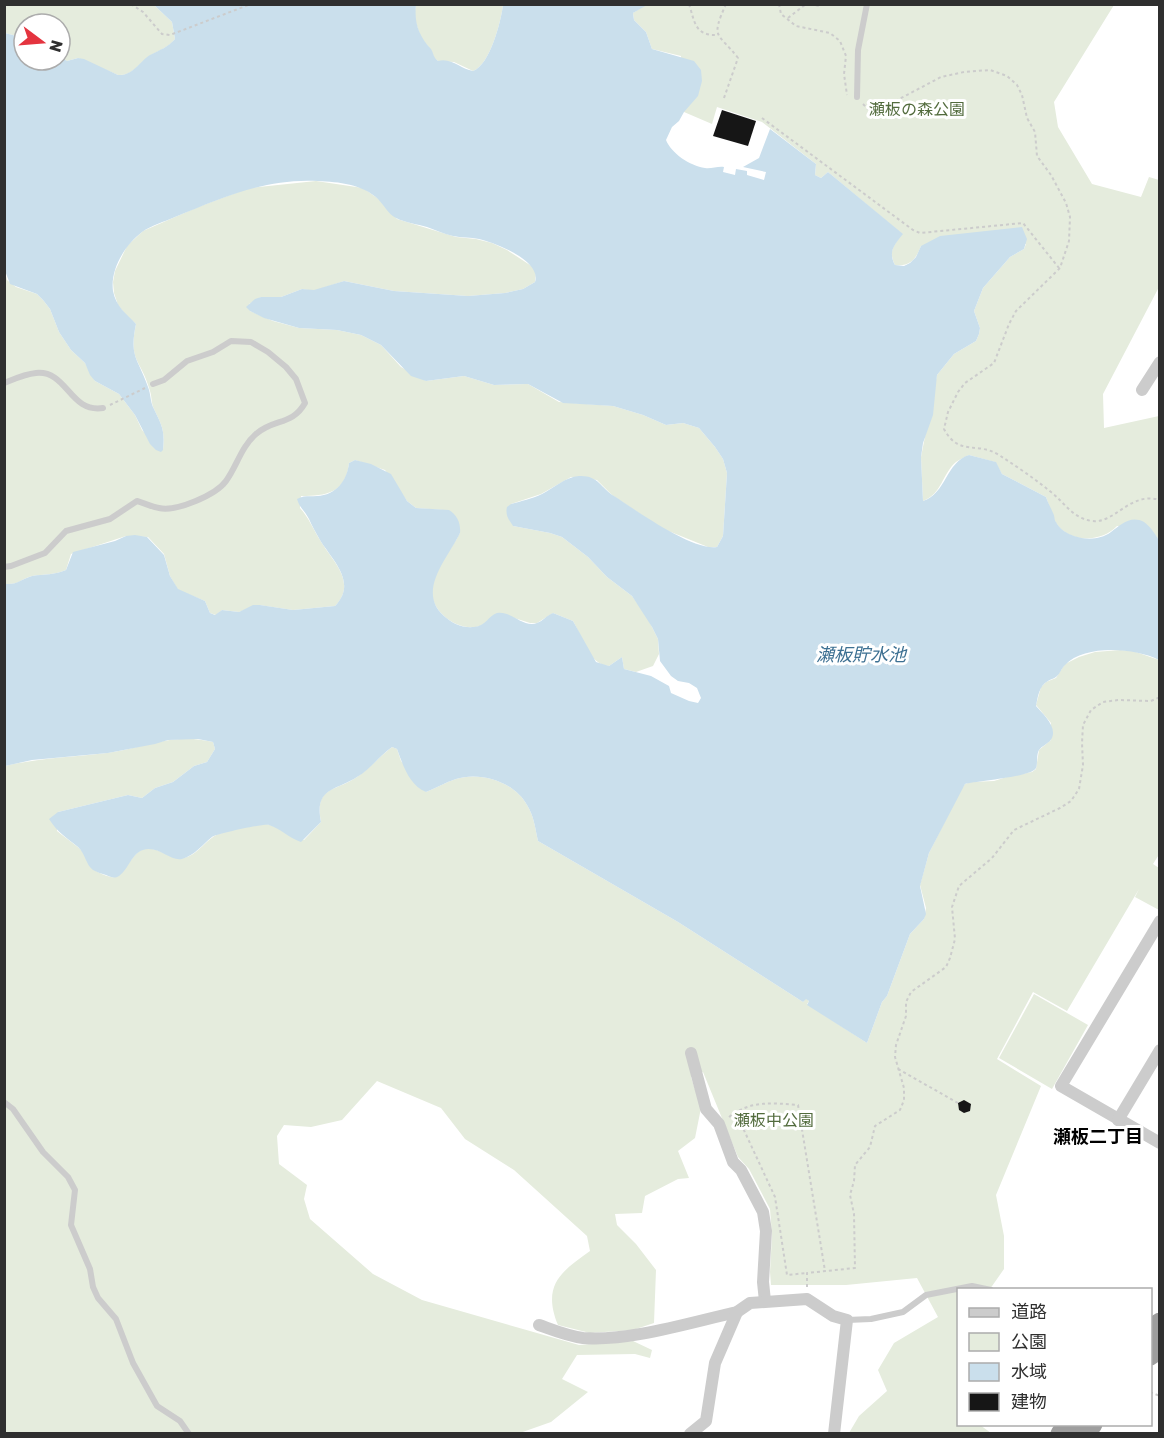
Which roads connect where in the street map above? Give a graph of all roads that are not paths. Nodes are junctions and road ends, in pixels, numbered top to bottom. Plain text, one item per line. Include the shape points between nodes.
1 (867, 4) edge
2 (857, 97) road end
3 (1160, 362) edge
4 (4, 383) edge
5 (153, 384) road end
6 (1142, 390) dead end
7 (103, 408) road end
8 (4, 567) edge
9 (1160, 921) edge
10 (1160, 1050) edge
11 (692, 1053) dead end
12 (4, 1102) edge
13 (1118, 1120) junction
14 (1160, 1143) edge
15 (962, 1288) edge
16 (982, 1288) edge
17 (957, 1289) edge
18 (765, 1301) junction
19 (737, 1312) junction
20 (847, 1320) junction
21 (539, 1325) dead end
22 (189, 1434) edge
23 (690, 1434) edge
24 (834, 1434) edge

1 - 2 lane via 858,50
3 - 6 street
4 - 7 lane via 38,373 52,376 82,405
5 - 8 lane via 187,361 231,341 251,342 286,367 296,379 305,403 293,418 255,434 225,484 196,501 159,509 137,501 110,519 66,531 45,553
9 - 13 street via 1061,1086
10 - 13 street
11 - 18 street via 706,1109 719,1124 733,1162 763,1212
12 - 22 lane via 43,1152 68,1176 75,1190 71,1225 98,1298 116,1319 133,1363 157,1406 180,1421
13 - 14 street
15 - 16 lane
17 - 20 lane via 926,1295 903,1312
18 - 19 street via 750,1303
18 - 20 street via 807,1299
19 - 21 street via 636,1335 585,1338
19 - 23 street via 715,1363 706,1422
20 - 24 street

